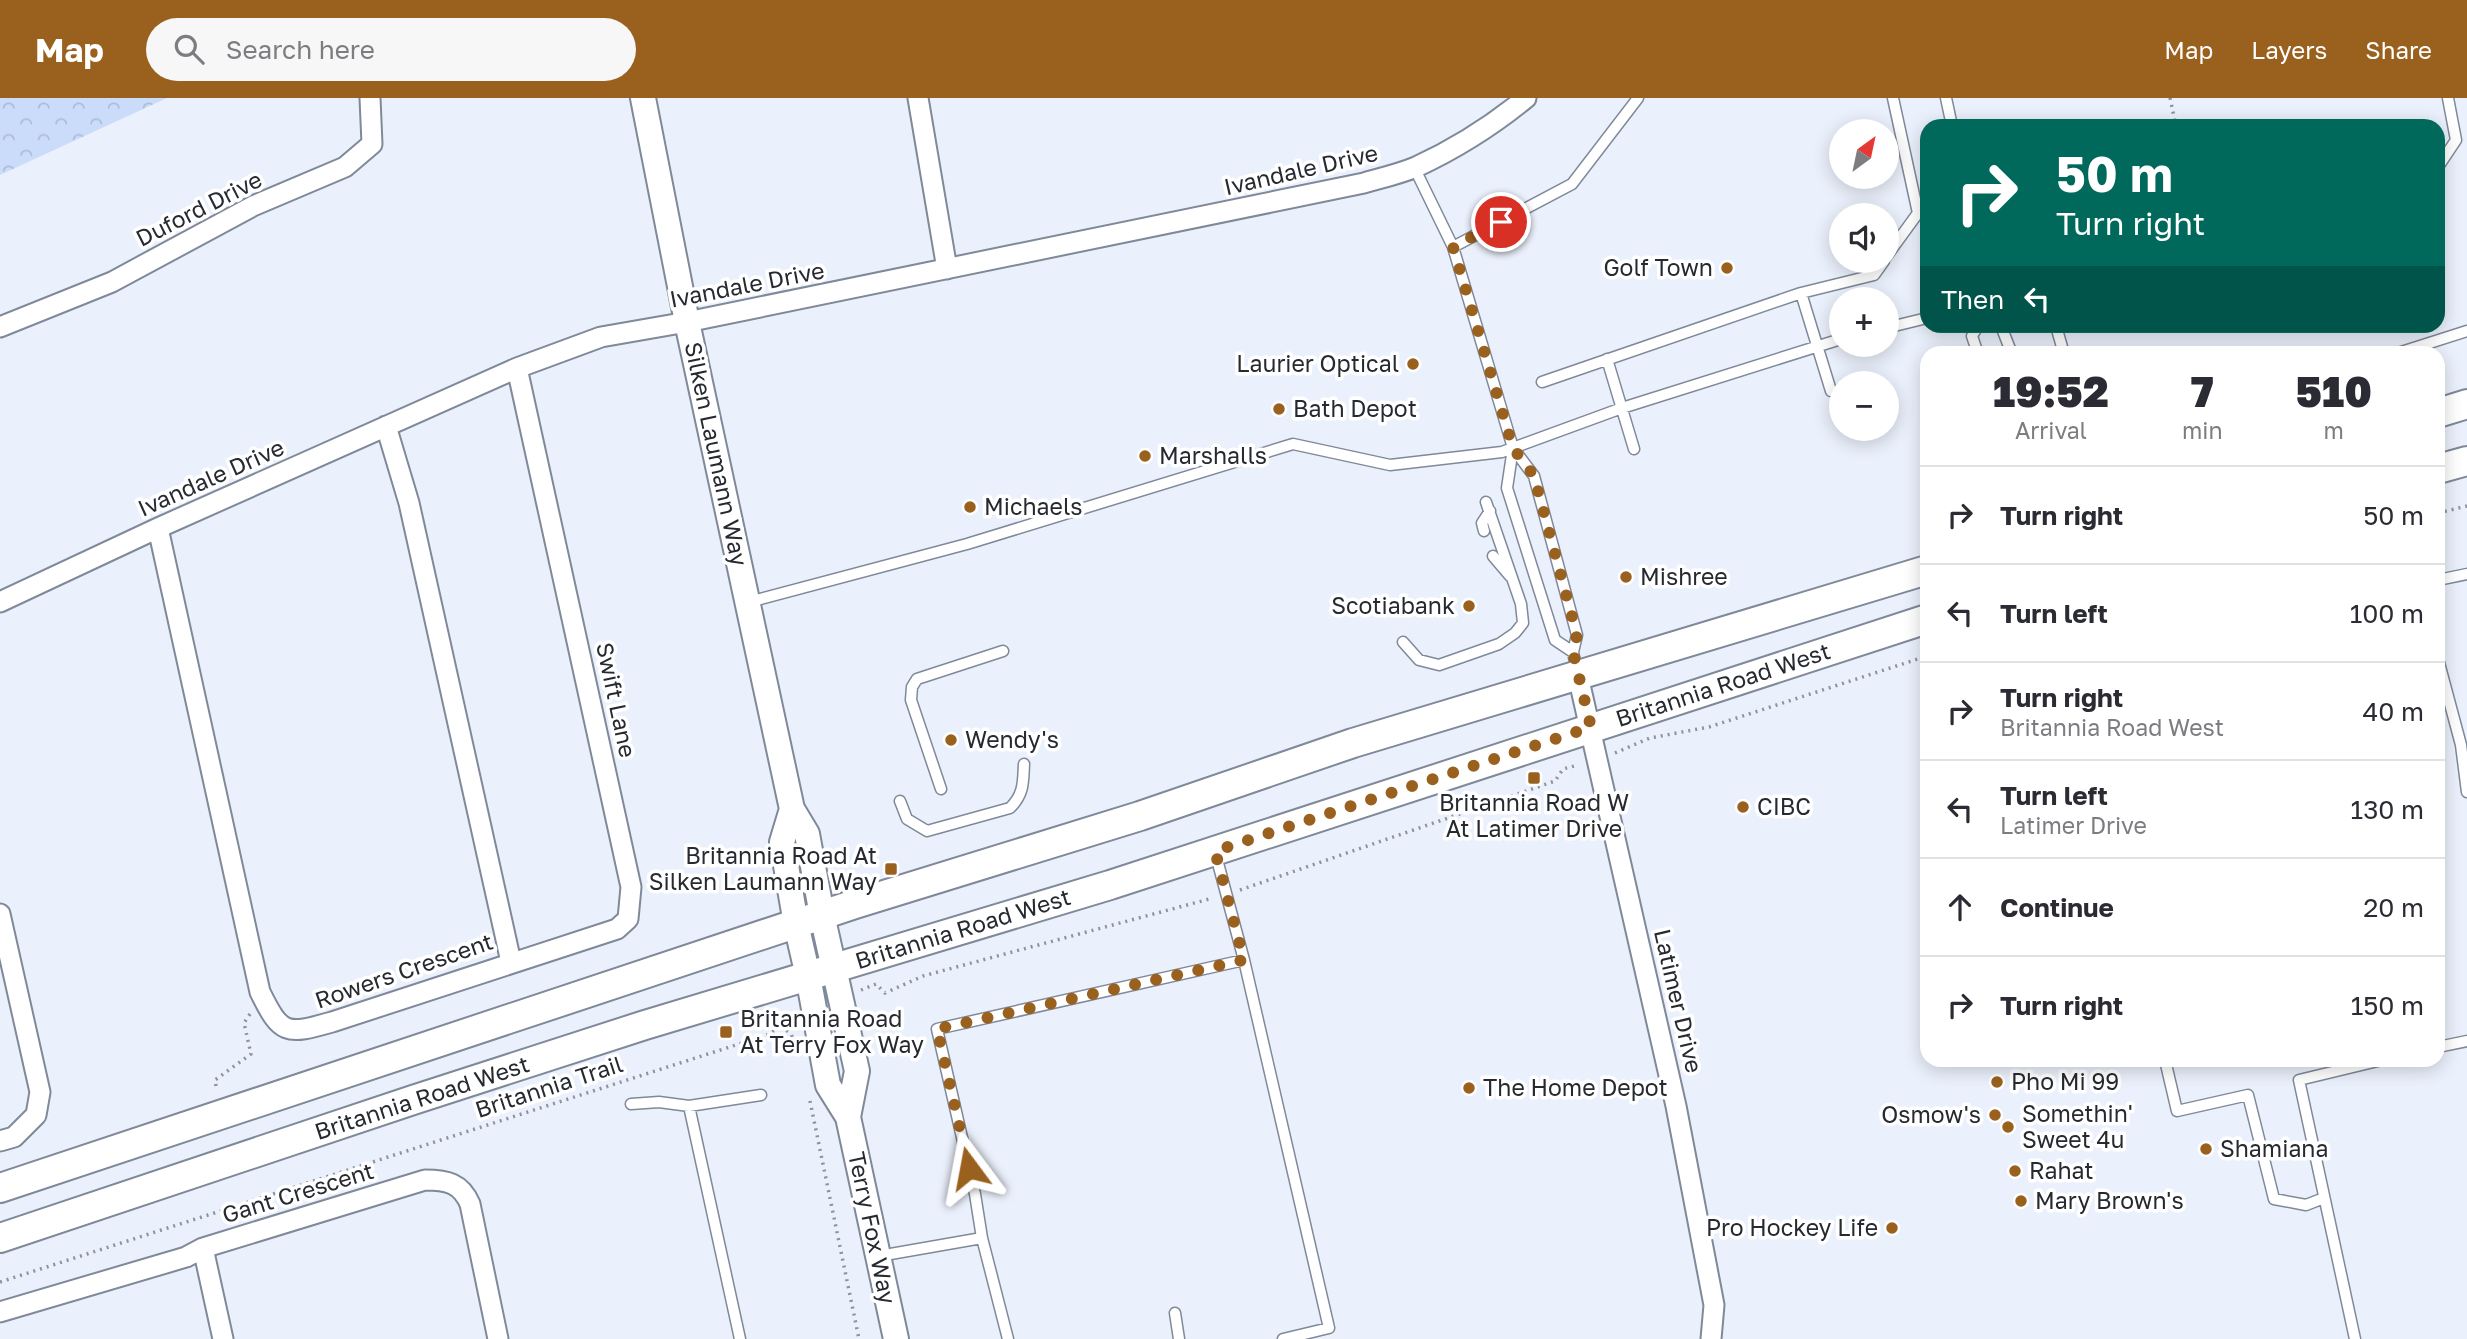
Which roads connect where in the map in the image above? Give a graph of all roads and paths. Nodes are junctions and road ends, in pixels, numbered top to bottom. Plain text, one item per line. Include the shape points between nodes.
1 (370, 98) edge
2 (643, 98) edge
3 (918, 98) edge
4 (1526, 98) edge
5 (1638, 98) edge
6 (1893, 98) edge
7 (1946, 98) edge
8 (2170, 98) edge
9 (2448, 98) edge
10 (1950, 119) edge
11 (2174, 119) edge
12 (2445, 156) edge
13 (1414, 167) junction
14 (1899, 239) edge
15 (1453, 247) junction
16 (947, 269) junction
17 (1875, 273) edge
18 (1801, 293) junction
19 (1920, 320) edge
20 (687, 322) junction
21 (1899, 325) edge
22 (0, 327) edge
23 (2467, 331) edge
24 (1829, 342) edge
25 (1817, 345) junction
26 (2420, 346) edge
27 (1607, 359) junction
28 (517, 368) junction
29 (1542, 382) dead end
30 (1829, 387) edge
31 (2467, 404) edge
32 (1622, 408) junction
33 (2445, 411) edge
34 (386, 426) junction
35 (1513, 448) junction
36 (1634, 449) dead end
37 (2467, 461) edge
38 (2445, 467) edge
39 (2467, 506) edge
40 (2445, 511) edge
41 (158, 528) junction
42 (1484, 531) dead end
43 (1493, 556) dead end
44 (1920, 572) edge
45 (2467, 574) edge
46 (1512, 579) junction
47 (2445, 579) edge
48 (0, 602) edge
49 (749, 602) junction
50 (1920, 621) edge
51 (1403, 642) dead end
52 (1003, 651) dead end
53 (1920, 658) edge
54 (1576, 664) junction
55 (2445, 685) edge
56 (1591, 727) junction
57 (1634, 747) dead end
58 (1024, 764) dead end
59 (941, 789) dead end
60 (2467, 792) edge
61 (900, 801) dead end
62 (1215, 851) junction
63 (0, 914) edge
64 (809, 920) junction
65 (1244, 960) junction
66 (511, 962) junction
67 (822, 972) junction
68 (262, 996) junction
69 (780, 1019) dead end
70 (781, 1026) junction
71 (2467, 1041) edge
72 (2445, 1046) edge
73 (799, 1054) dead end
74 (2167, 1067) edge
75 (2353, 1067) edge
76 (216, 1086) dead end
77 (808, 1093) dead end
78 (761, 1095) dead end
79 (631, 1104) dead end
80 (690, 1106) junction
81 (0, 1140) edge
82 (0, 1188) edge
83 (2324, 1198) junction
84 (0, 1238) edge
85 (982, 1238) junction
86 (203, 1248) junction
87 (879, 1256) junction
88 (0, 1282) edge
89 (0, 1312) edge
90 (1175, 1313) dead end
91 (223, 1339) edge
92 (498, 1339) edge
93 (740, 1339) edge
94 (859, 1339) edge
95 (896, 1339) edge
96 (1008, 1339) edge
97 (1179, 1339) edge
98 (1283, 1339) edge
99 (1711, 1339) edge
100 (2355, 1339) edge

1 - 22 street, Duford Drive via 372,144 345,167 253,206 111,282
2 - 20 street, Silken Laumann Way
3 - 16 street
4 - 13 street, Ivandale Drive via 1481,131
5 - 15 lane via 1572,184
6 - 14 lane via 1918,213
7 - 10 lane
8 - 11 path
9 - 12 lane via 2456,140
13 - 15 lane
13 - 16 street, Ivandale Drive via 1364,183
15 - 35 lane
16 - 20 street, Ivandale Drive
17 - 18 lane
18 - 25 lane
18 - 27 lane
19 - 21 lane
20 - 28 street, Ivandale Drive via 601,338
20 - 49 street, Silken Laumann Way
23 - 26 lane
24 - 25 lane
25 - 30 lane
25 - 32 lane
27 - 29 lane
27 - 32 lane
28 - 34 street, Ivandale Drive
28 - 66 street, Swift Lane via 631,887 628,919 617,929
31 - 33 main road
32 - 35 lane
32 - 36 lane
34 - 41 street, Ivandale Drive
34 - 66 street, Rowers Crescent via 409,503
35 - 49 lane via 1390,465 1293,444 967,544
35 - 54 lane via 1534,476 1577,635
35 - 54 lane via 1507,488 1555,640
37 - 38 main road
39 - 40 path
41 - 48 street, Ivandale Drive
41 - 68 street, Rowers Crescent
42 - 46 lane via 1488,506
43 - 46 lane
44 - 54 main road, Britannia Road West
45 - 47 lane
46 - 51 lane via 1523,623 1499,644 1439,665 1419,660
49 - 64 street, Silken Laumann Way via 792,809 782,842
50 - 56 main road, Britannia Road West
52 - 59 lane via 918,679 912,687 911,700
53 - 57 path via 1709,727 1650,738
54 - 56 street, Latimer Drive
54 - 64 main road, Britannia Road West via 1140,816
55 - 60 lane via 2461,745
56 - 62 main road, Britannia Road West
56 - 99 street, Latimer Drive via 1676,1105 1714,1305
58 - 61 lane via 1023,789 1010,808 927,831 907,819
62 - 65 lane
62 - 67 main road, Britannia Road West
63 - 81 street via 40,1092 36,1115 13,1138
64 - 67 street, Silken Laumann Way
64 - 82 main road, Britannia Road West
65 - 85 lane via 937,1029
65 - 98 lane via 1329,1328
66 - 68 street, Rowers Crescent via 301,1030 279,1025
67 - 84 main road, Britannia Road West via 645,1025
67 - 87 street, Terry Fox Way via 857,1070 848,1117
68 - 76 path via 244,1024 251,1054 215,1080
69 - 70 path
70 - 73 path via 791,1034
70 - 88 path, Britannia Trail via 770,1034
71 - 72 lane
74 - 83 lane via 2177,1111 2248,1095 2274,1199 2306,1205
75 - 83 lane via 2299,1080
77 - 94 path
78 - 80 lane
79 - 80 lane
80 - 93 lane
83 - 100 lane
85 - 87 lane
85 - 96 lane
86 - 89 street, Gant Crescent
86 - 91 street
86 - 92 street, Gant Crescent via 425,1180 449,1182 462,1189 470,1204
87 - 95 street, Terry Fox Way
90 - 97 lane

